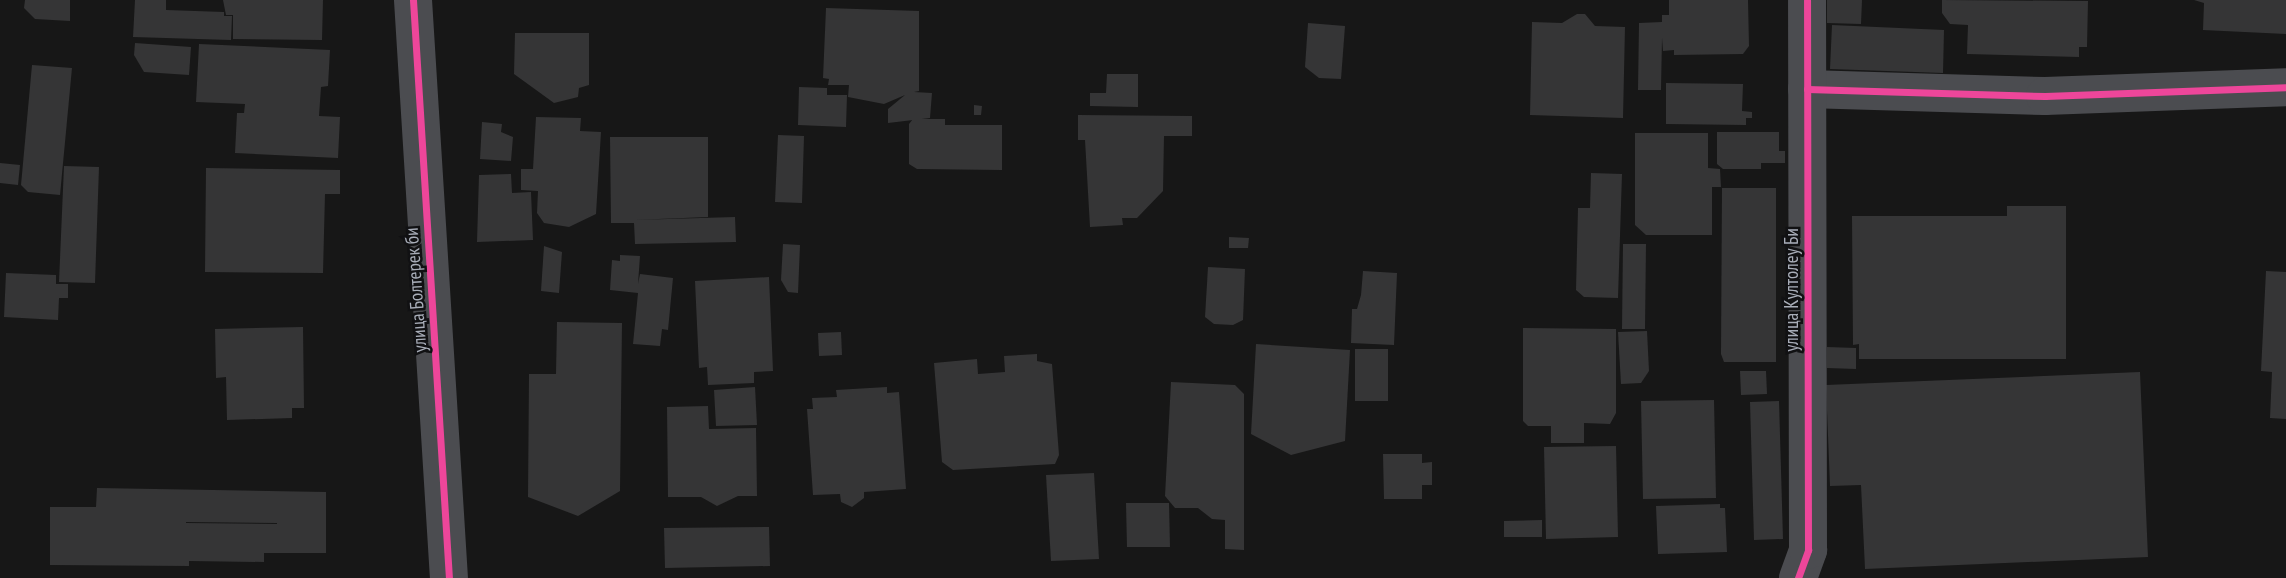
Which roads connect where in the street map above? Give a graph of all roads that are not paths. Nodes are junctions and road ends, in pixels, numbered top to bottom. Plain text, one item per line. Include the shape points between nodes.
1 (413, 0) edge
2 (1807, 0) edge
3 (2286, 87) edge
4 (1807, 89) junction
5 (449, 578) edge
6 (1798, 578) edge

1 - 5 street, улица Болтерек би
2 - 4 street, улица Култолеу Би
3 - 4 street via 2045,96
4 - 6 street, улица Култолеу Би via 1808,550

